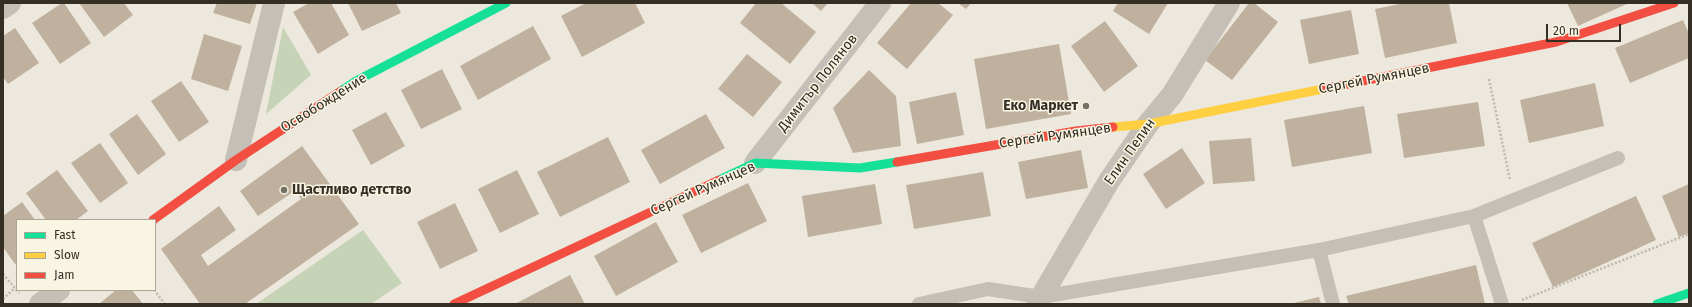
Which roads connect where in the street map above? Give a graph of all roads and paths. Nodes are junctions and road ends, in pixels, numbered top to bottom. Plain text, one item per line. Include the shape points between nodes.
1 (10, 3) edge
2 (274, 3) edge
3 (506, 3) edge
4 (880, 3) edge
5 (1229, 3) edge
6 (1674, 3) edge
7 (3, 8) edge
8 (1484, 57) junction
9 (1148, 124) junction
10 (1618, 158) dead end
11 (236, 160) junction
12 (755, 164) junction
13 (1514, 200) junction
14 (1474, 216) junction
15 (154, 219) edge
16 (1689, 234) edge
17 (1319, 250) junction
18 (3, 274) edge
19 (15, 288) joint
20 (19, 291) edge
21 (57, 291) edge
22 (155, 291) edge
23 (1689, 293) edge
24 (3, 299) edge
25 (1039, 300) edge
26 (32, 301) edge
27 (1519, 301) dead end
28 (165, 304) edge
29 (454, 304) edge
30 (919, 304) edge
31 (1333, 304) edge
32 (1502, 304) edge
33 (1657, 304) edge

1 - 7 street
2 - 11 street
3 - 11 street, Освобождение via 356,81
4 - 12 street, Димитър Полянов
5 - 9 street, Елин Пелин via 1172,95
6 - 8 street, Сергей Румянцев via 1556,42
8 - 9 street, Сергей Румянцев
8 - 13 path
9 - 12 street, Сергей Румянцев via 1076,131 860,168
9 - 25 street, Елин Пелин via 1109,181
10 - 13 lane
11 - 15 street, Освобождение
12 - 29 street, Сергей Румянцев
13 - 14 lane
14 - 17 lane
14 - 32 lane
16 - 27 path
17 - 25 lane
17 - 31 lane
18 - 19 path
19 - 24 path
20 - 26 path
21 - 26 street
22 - 28 path
23 - 33 street
25 - 30 lane via 988,288

